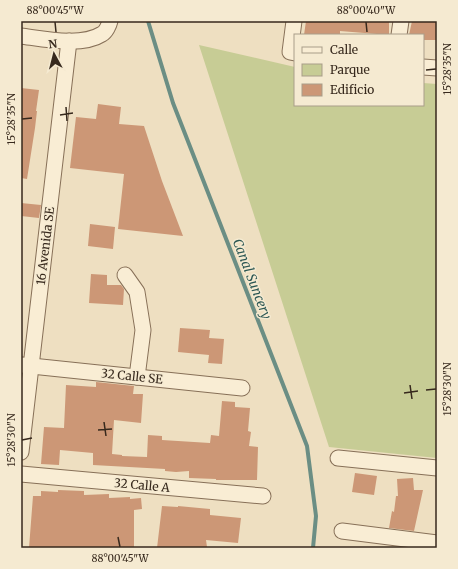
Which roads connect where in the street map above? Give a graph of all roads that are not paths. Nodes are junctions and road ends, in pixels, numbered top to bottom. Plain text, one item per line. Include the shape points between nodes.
1 (110, 21) edge
2 (294, 21) edge
3 (401, 21) edge
4 (399, 34) edge
5 (21, 36) edge
6 (69, 41) junction
7 (292, 53) edge
8 (424, 67) edge
9 (437, 68) edge
10 (125, 274) dead end
11 (26, 365) edge
12 (137, 377) junction
13 (242, 388) dead end
14 (21, 452) edge
15 (338, 458) dead end
16 (437, 468) edge
17 (21, 474) edge
18 (263, 496) dead end
19 (342, 531) dead end
20 (437, 543) edge

1 - 6 street via 104,33 91,39
2 - 7 street
3 - 4 street
5 - 6 street
6 - 11 street, 16 Avenida SE
8 - 9 street
10 - 12 street via 137,292 143,330
11 - 12 street, 32 Calle SE
11 - 14 street, 16 Avenida SE
12 - 13 street, 32 Calle SE
15 - 16 street
17 - 18 street, 32 Calle A
19 - 20 street

